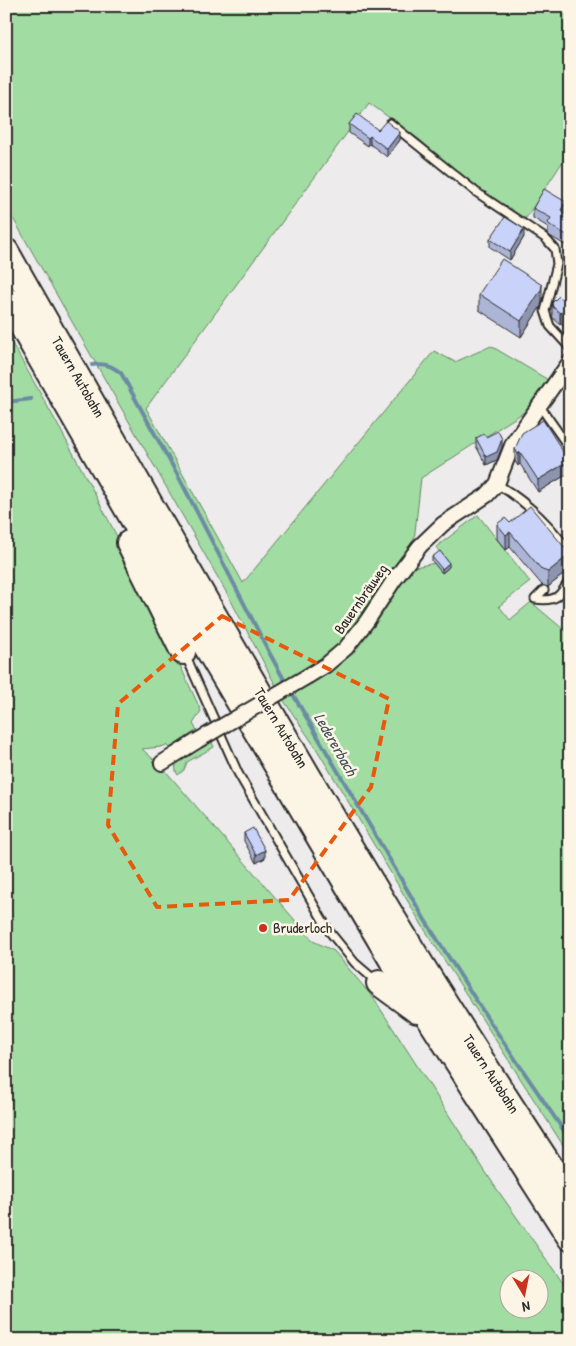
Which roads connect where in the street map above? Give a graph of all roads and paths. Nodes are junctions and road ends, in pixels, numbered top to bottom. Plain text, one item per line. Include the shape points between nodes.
1 (390, 123) edge
2 (6, 251) edge
3 (6, 299) edge
4 (570, 348) edge
5 (570, 362) edge
6 (539, 405) junction
7 (78, 425) junction
8 (570, 449) edge
9 (497, 484) junction
10 (570, 553) edge
11 (570, 578) edge
12 (544, 590) dead end
13 (183, 652) joint
14 (162, 763) dead end
15 (380, 983) joint
16 (427, 1017) junction
17 (570, 1196) edge
18 (570, 1238) edge

1 - 4 lane via 476,192 545,238 555,249 557,264 546,310 550,326
2 - 17 highway, Tauern Autobahn via 228,639 412,948
3 - 7 highway, Tauern Autobahn
5 - 6 street, Bauernbräuweg
6 - 8 lane
6 - 9 street, Bauernbräuweg via 513,443
7 - 13 highway via 93,471
7 - 16 highway, Tauern Autobahn
9 - 10 lane via 535,513
9 - 14 street, Bauernbräuweg, bridge via 443,524 420,546 346,648 326,665
11 - 12 lane via 564,591 556,597 548,601 535,599
13 - 15 lane via 238,773 329,931 354,963
15 - 16 highway
16 - 18 highway, Tauern Autobahn

